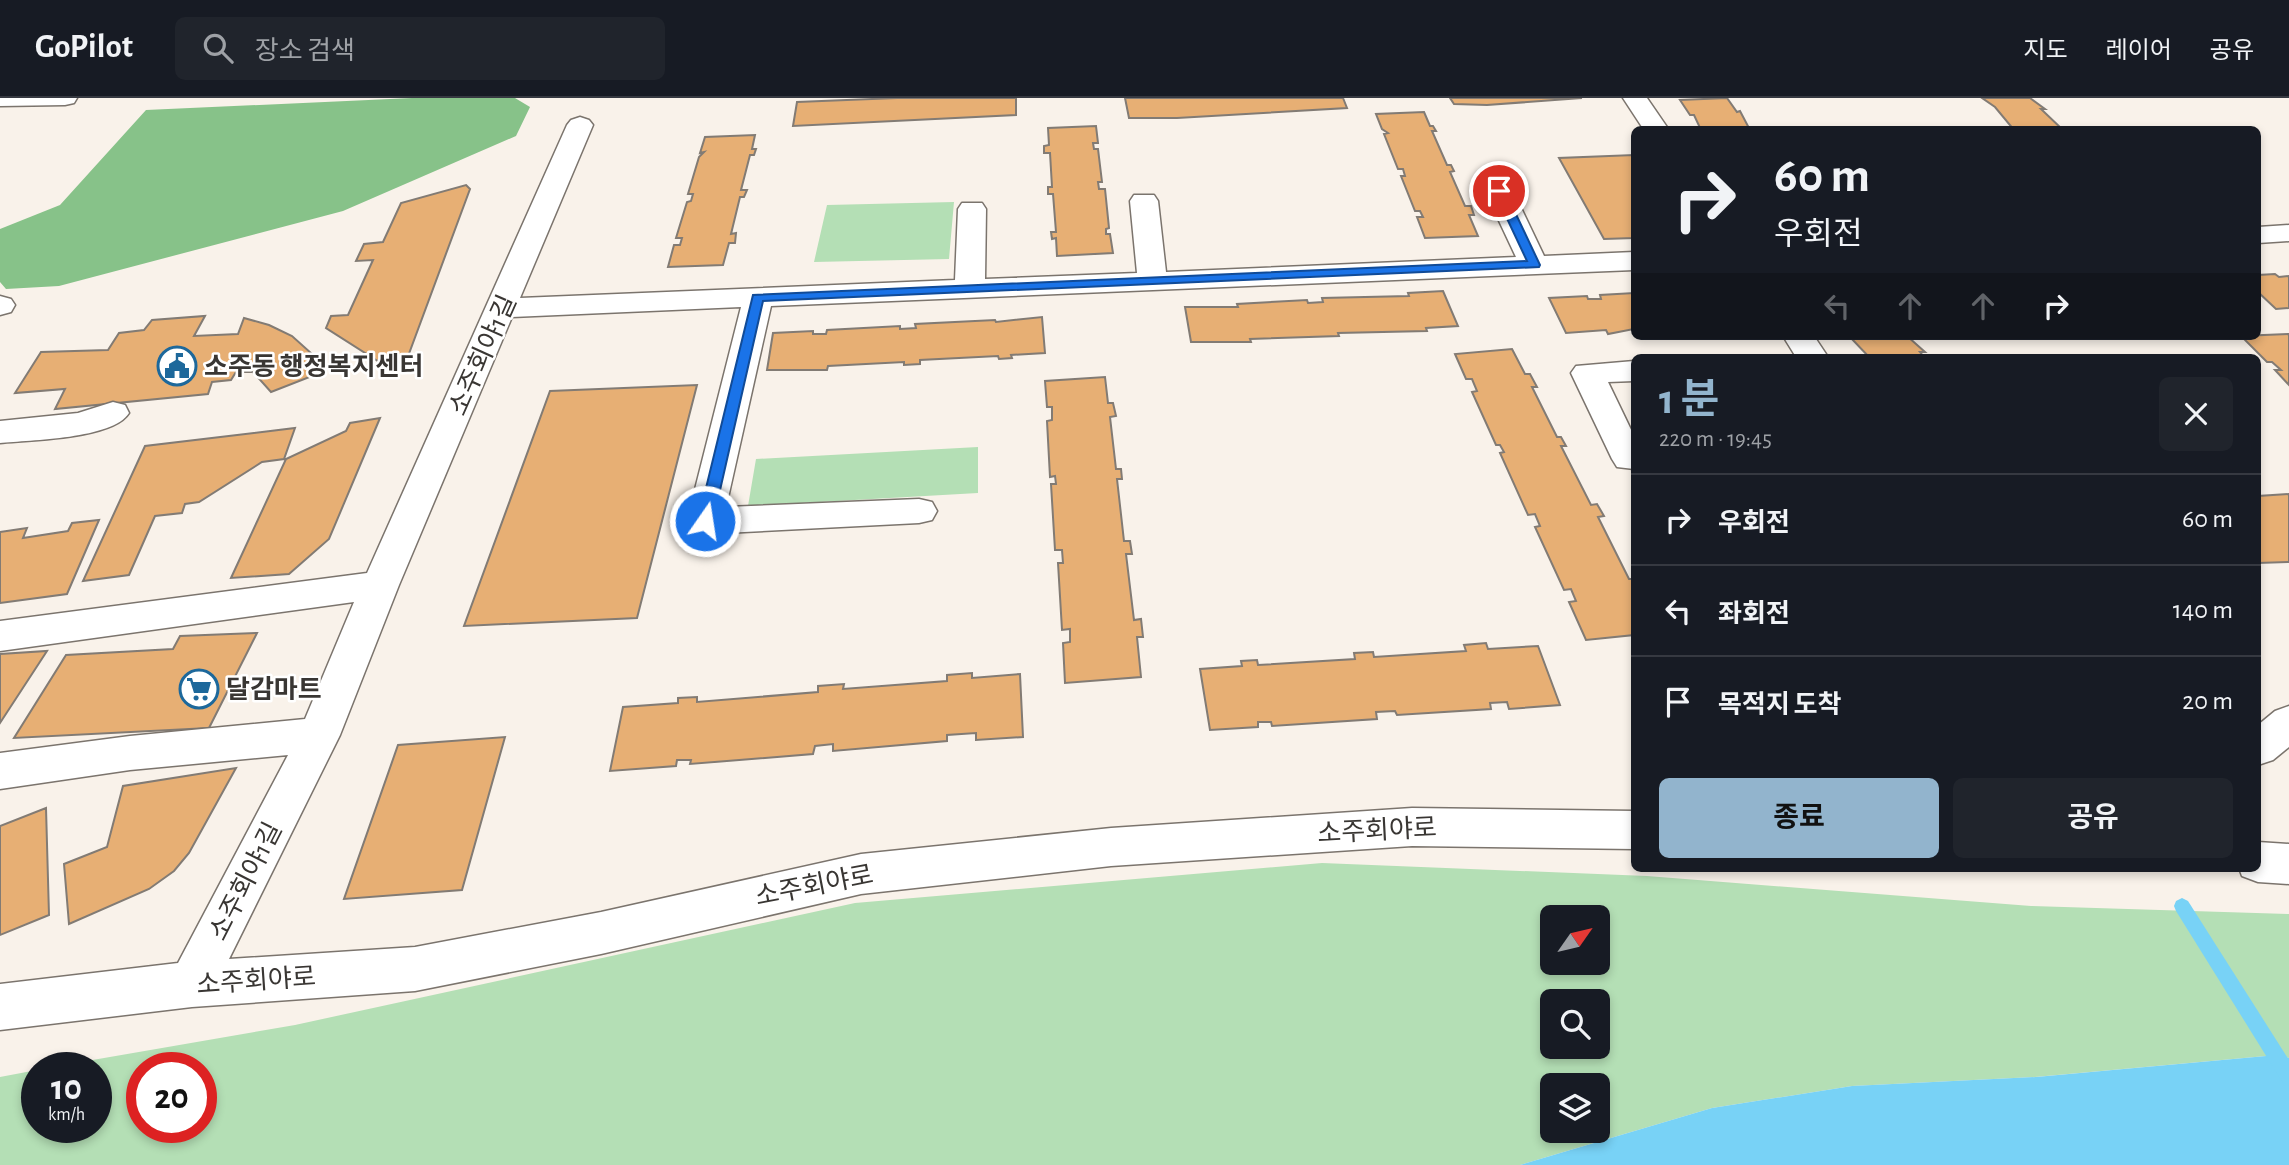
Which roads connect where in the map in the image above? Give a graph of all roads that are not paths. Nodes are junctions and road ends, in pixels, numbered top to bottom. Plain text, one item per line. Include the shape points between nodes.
1 (65, 98) edge
2 (1635, 98) edge
3 (4, 102) edge
4 (580, 125) dead end
5 (1654, 126) edge
6 (1499, 191) dead end
7 (1144, 201) dead end
8 (972, 209) dead end
9 (2289, 233) edge
10 (2261, 235) edge
11 (1631, 261) edge
12 (1534, 265) junction
13 (1152, 281) junction
14 (970, 288) junction
15 (758, 297) junction
16 (503, 308) junction
17 (1631, 371) edge
18 (113, 413) dead end
19 (0, 432) edge
20 (1629, 459) dead end
21 (919, 511) dead end
22 (380, 585) junction
23 (0, 636) edge
24 (2289, 723) edge
25 (319, 735) junction
26 (2261, 746) edge
27 (0, 771) edge
28 (1631, 830) edge
29 (2261, 862) edge
30 (2289, 864) edge
31 (192, 984) junction
32 (0, 1007) edge

1 - 3 street
2 - 5 street
4 - 16 street, 소주회야1길
6 - 12 street
7 - 13 street
8 - 14 street
9 - 10 street
11 - 12 street
12 - 13 street
13 - 14 street
14 - 15 street
15 - 16 street
15 - 21 street via 705,521
16 - 22 street, 소주회야1길
17 - 20 street via 1587,373
18 - 19 street via 81,424
22 - 23 street
22 - 25 street, 소주회야1길
24 - 26 street
25 - 27 street
25 - 31 street, 소주회야1길
28 - 31 street, 소주회야로 via 1412,827 1111,847 861,874 601,933 415,969
29 - 30 street
31 - 32 street, 소주회야로

